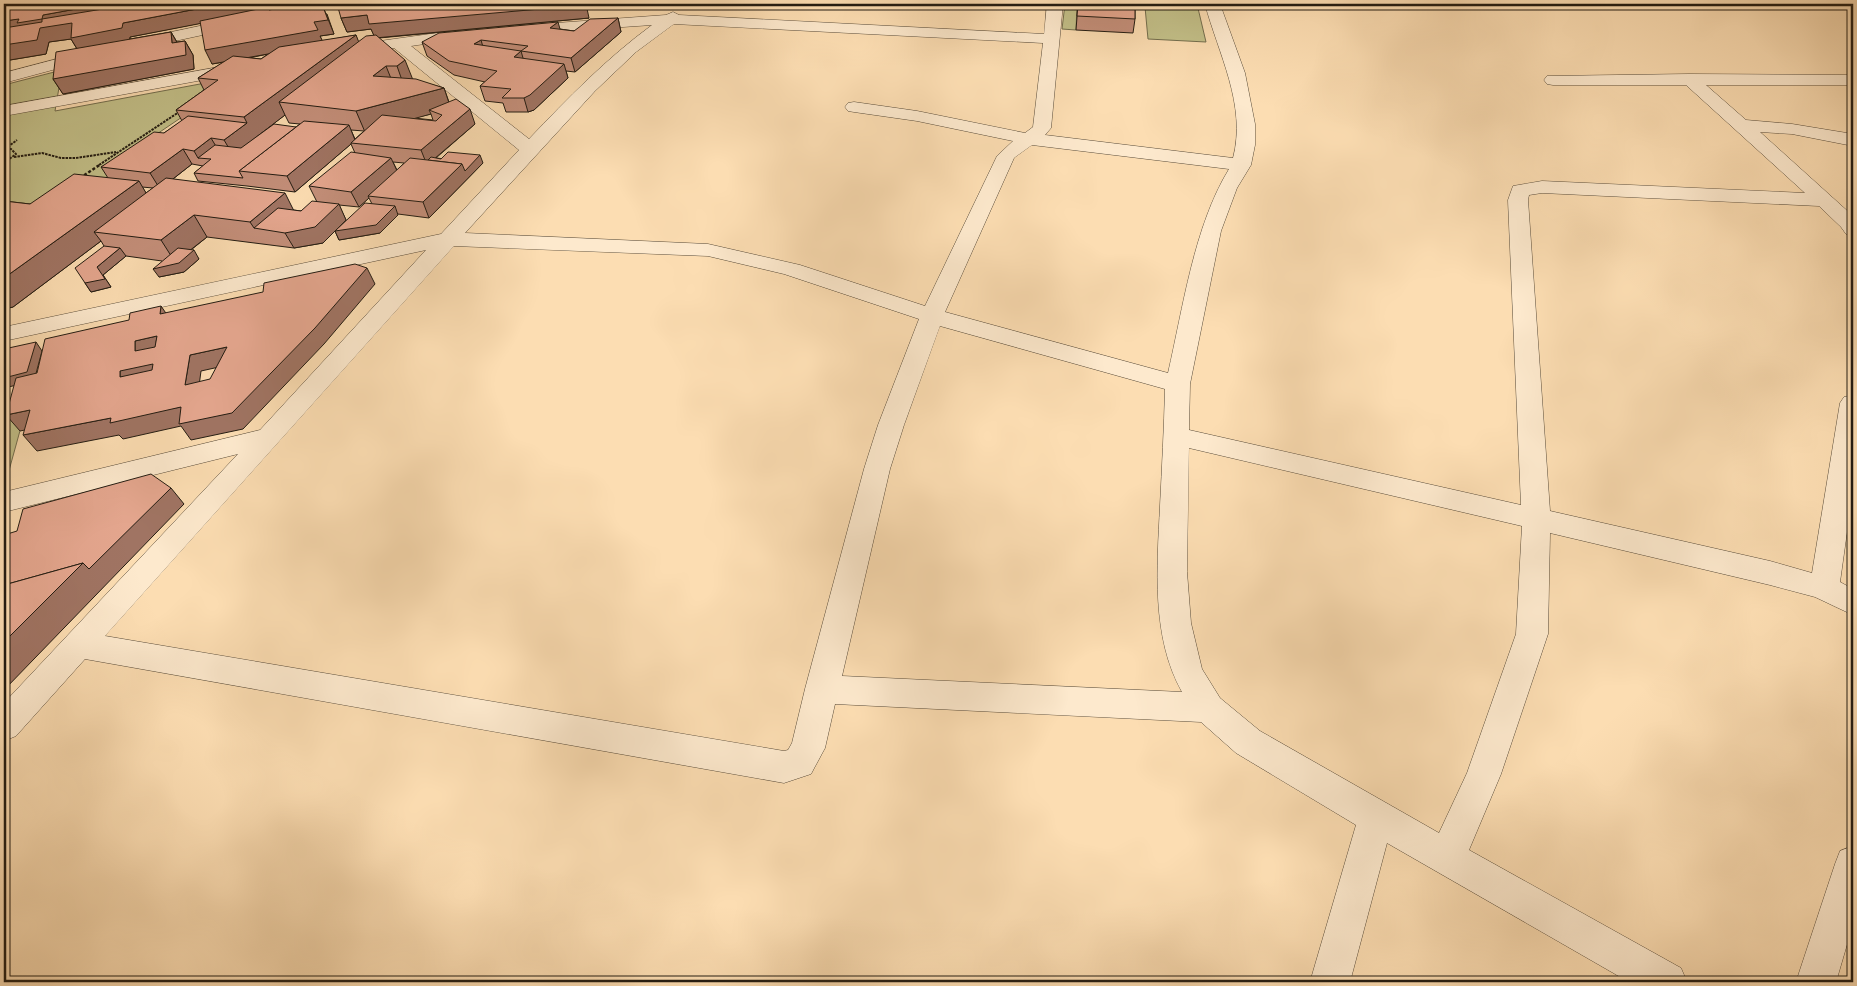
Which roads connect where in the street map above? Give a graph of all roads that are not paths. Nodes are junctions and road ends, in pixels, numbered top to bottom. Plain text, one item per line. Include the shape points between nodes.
1 (693, 4) edge
2 (1055, 4) edge
3 (1212, 4) edge
4 (258, 19) edge
5 (669, 19) junction
6 (504, 31) edge
7 (484, 32) edge
8 (1052, 39) junction
9 (397, 43) junction
10 (120, 48) edge
11 (331, 52) edge
12 (102, 53) edge
13 (253, 66) edge
14 (4, 78) edge
15 (1689, 79) junction
16 (1553, 80) dead end
17 (1853, 80) edge
18 (854, 107) dead end
19 (4, 112) edge
20 (1739, 125) junction
21 (1028, 139) junction
22 (1853, 140) edge
23 (530, 149) junction
24 (1241, 165) junction
25 (1825, 200) junction
26 (1853, 230) edge
27 (449, 239) junction
28 (932, 316) junction
29 (4, 334) edge
30 (1178, 384) junction
31 (1853, 403) edge
32 (1177, 436) junction
33 (269, 437) junction
34 (4, 502) edge
35 (1536, 520) junction
36 (1824, 588) junction
37 (1853, 603) edge
38 (79, 645) junction
39 (821, 689) junction
40 (1208, 708) junction
41 (4, 726) edge
42 (1376, 817) junction
43 (1447, 857) junction
44 (1853, 864) edge
45 (1330, 982) edge
46 (1667, 982) edge
47 (1816, 982) edge

1 - 5 street
2 - 8 street
3 - 24 street via 1237,73 1246,131
4 - 10 street
5 - 6 street
5 - 8 street
5 - 23 street via 589,86
7 - 9 street
8 - 21 street via 1042,128
9 - 11 street
9 - 23 street
12 - 14 street
13 - 19 street
15 - 16 street
15 - 17 street
15 - 20 street
18 - 21 street via 917,116
20 - 22 street via 1792,129
20 - 25 street
21 - 24 street
21 - 28 street via 1006,156
23 - 27 street
24 - 30 street via 1227,188 1211,231
25 - 26 street
25 - 35 street via 1542,187 1520,190
27 - 28 street via 699,249 734,254
27 - 29 street
27 - 33 street
28 - 30 street
28 - 39 street via 877,469
30 - 32 street
31 - 36 street
32 - 35 street
32 - 40 street via 1172,572 1176,623 1187,672
33 - 34 street
33 - 38 street
35 - 36 street
35 - 43 street via 1532,634 1484,774
36 - 37 street
38 - 39 street via 784,767 799,763 808,748
38 - 41 street
39 - 40 street
40 - 42 street via 1248,742
42 - 43 street
42 - 45 street
43 - 46 street
44 - 47 street

